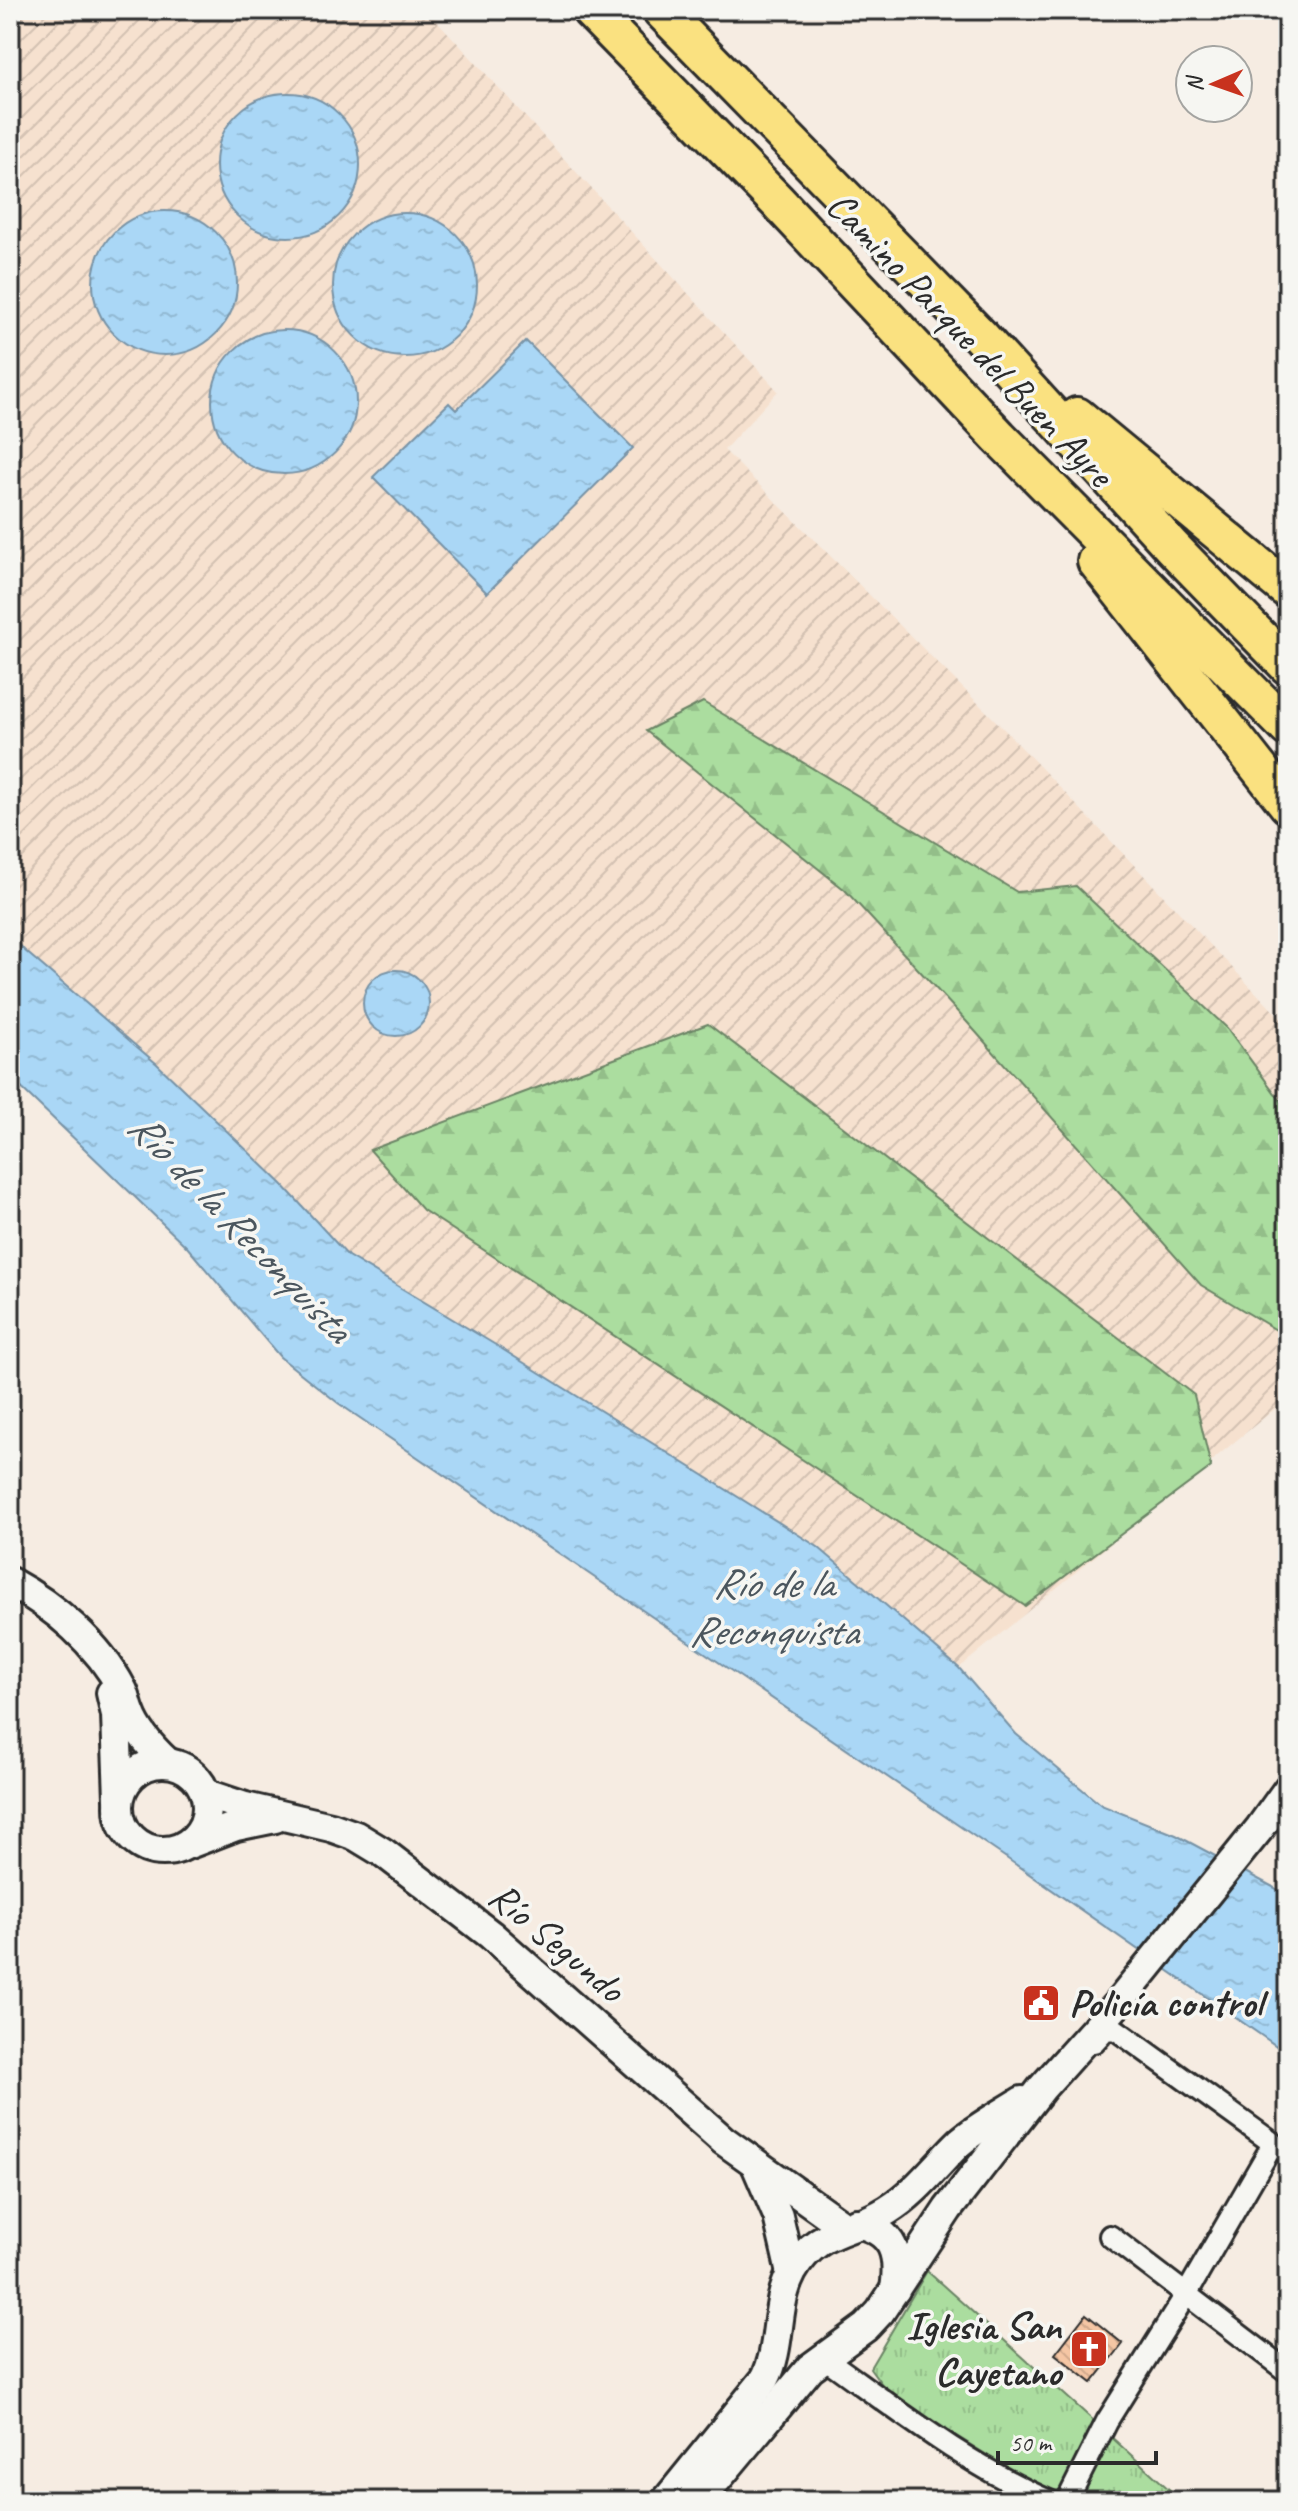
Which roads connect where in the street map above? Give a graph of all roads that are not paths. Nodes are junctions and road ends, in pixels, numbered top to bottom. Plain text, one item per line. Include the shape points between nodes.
1 (590, 10) edge
2 (661, 10) edge
3 (980, 336) junction
4 (999, 437) junction
5 (1288, 590) edge
6 (1288, 666) edge
7 (1288, 728) edge
8 (1288, 805) edge
9 (10, 1582) edge
10 (104, 1661) junction
11 (167, 1762) junction
12 (1288, 1789) edge
13 (206, 1794) junction
14 (119, 1808) junction
15 (284, 1816) junction
16 (184, 1846) junction
17 (1042, 2088) junction
18 (1280, 2149) edge
19 (756, 2164) junction
20 (851, 2225) junction
21 (1110, 2236) dead end
22 (791, 2273) junction
23 (895, 2291) junction
24 (1187, 2293) junction
25 (776, 2337) junction
26 (823, 2357) junction
27 (1288, 2372) edge
28 (666, 2501) edge
29 (699, 2501) edge
30 (1049, 2501) edge
31 (1067, 2501) edge

1 - 4 highway, Camino Parque del Buen Ayre
2 - 3 highway, Camino Parque del Buen Ayre
3 - 5 highway
3 - 6 highway, Camino Parque del Buen Ayre
4 - 7 highway, Camino Parque del Buen Ayre
4 - 8 highway
9 - 10 street via 36,1596
10 - 11 street via 141,1734
10 - 14 street via 116,1715
11 - 13 street via 194,1774
11 - 14 street via 139,1769 128,1779
12 - 17 street via 1120,2001
13 - 15 street, Río Segundo
13 - 16 street via 205,1824
14 - 16 street via 129,1836 141,1845 155,1851
15 - 16 street, Río Segundo via 236,1826
15 - 19 street, Río Segundo via 356,1836 384,1853 491,1935
17 - 18 street via 1050,2092 1105,2030 1115,2029
17 - 20 street via 963,2139 889,2210
17 - 23 street via 948,2209
18 - 24 street
19 - 20 street, Río Segundo
19 - 22 street via 778,2216
20 - 22 street via 821,2239
20 - 23 street via 872,2226 890,2242 898,2270
21 - 24 street
22 - 25 street
23 - 26 street via 866,2327
24 - 27 street
24 - 31 street via 1107,2421
25 - 26 street via 800,2356
25 - 28 street via 765,2379
26 - 29 street
26 - 30 street via 899,2414 1000,2478

